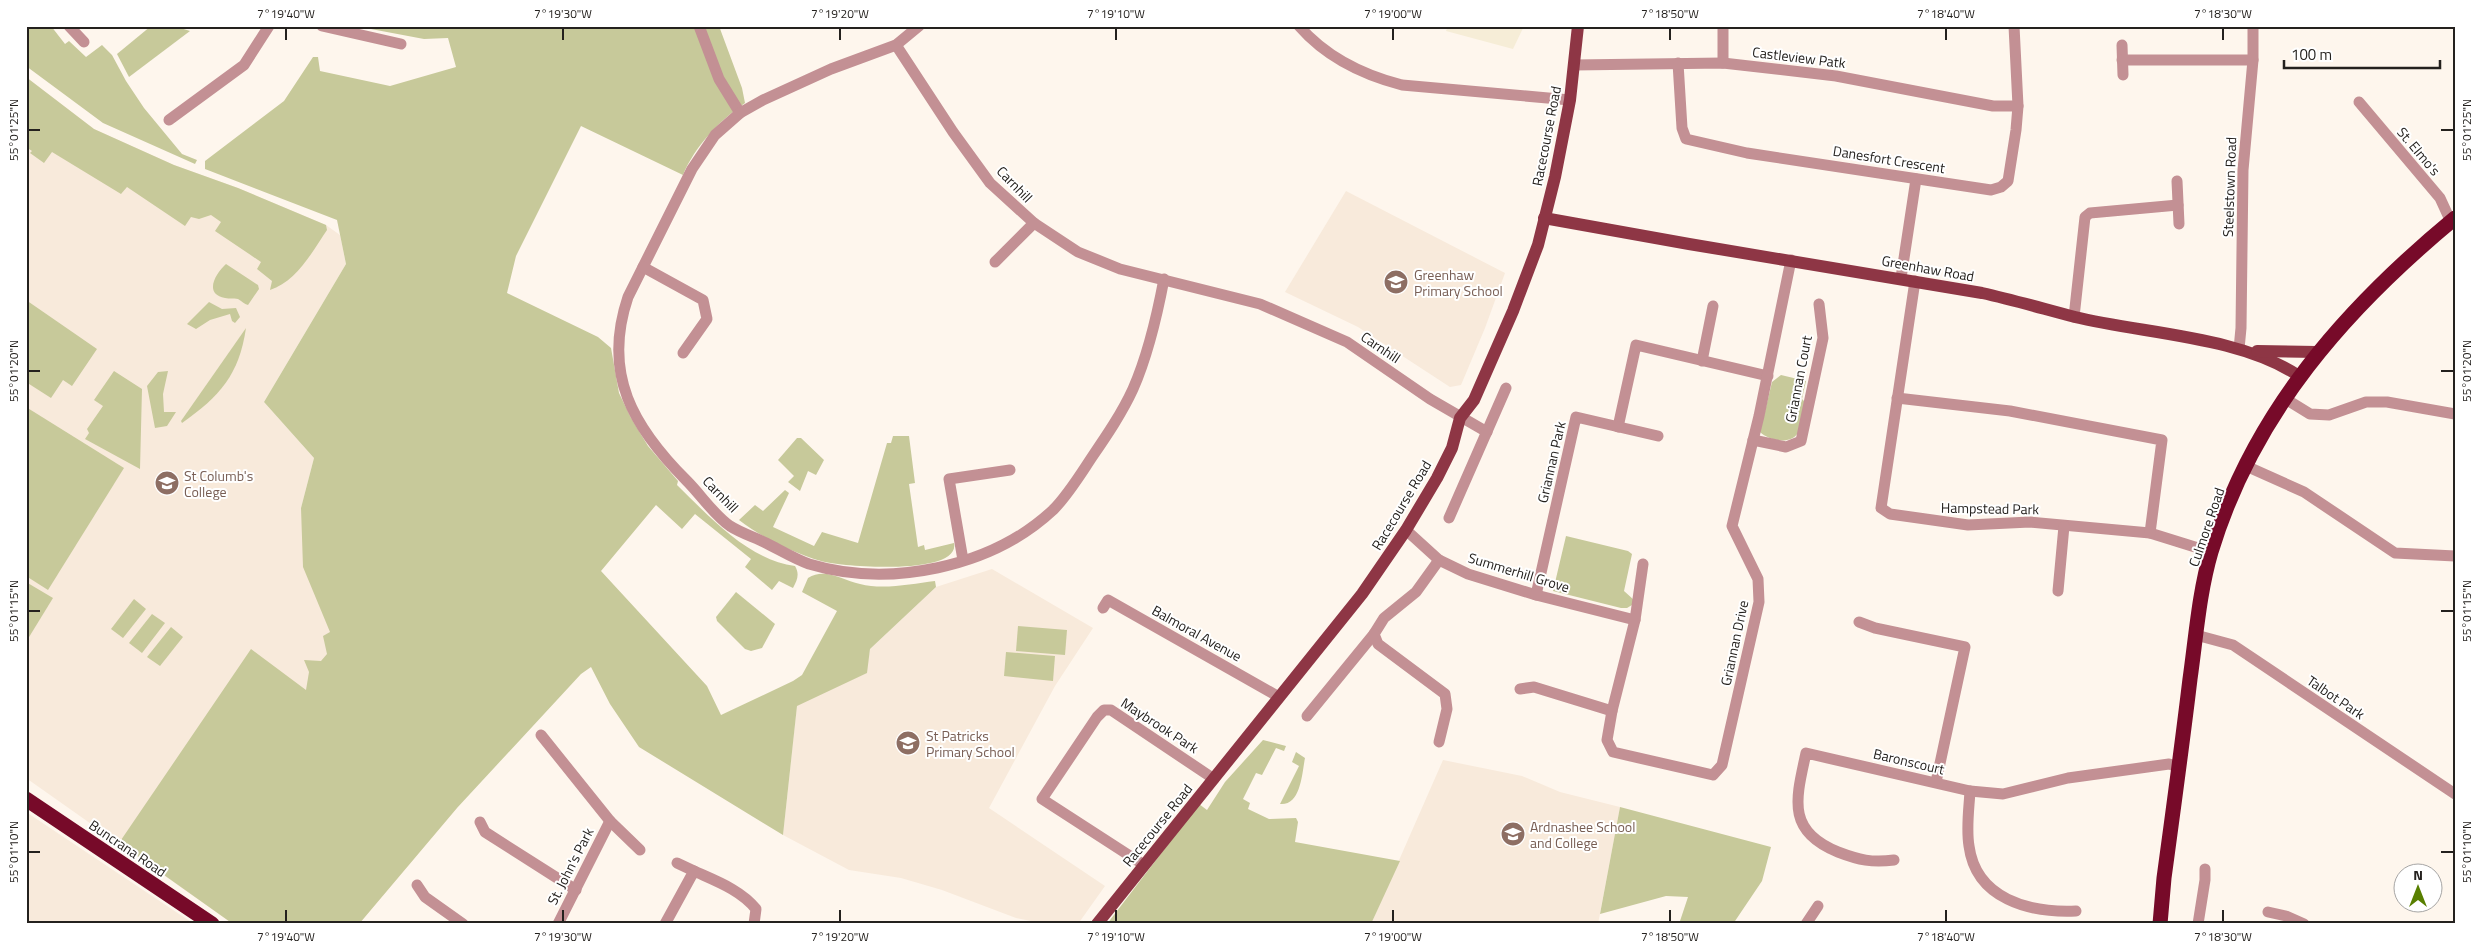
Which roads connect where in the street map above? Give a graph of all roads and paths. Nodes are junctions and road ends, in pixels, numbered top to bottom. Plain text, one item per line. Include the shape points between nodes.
1 (69, 26) edge
2 (269, 26) edge
3 (322, 26) edge
4 (699, 26) edge
5 (918, 26) edge
6 (1299, 26) edge
7 (1578, 26) edge
8 (1723, 26) edge
9 (2014, 26) edge
10 (2253, 26) edge
11 (84, 42) dead end
12 (401, 44) dead end
13 (896, 45) junction
14 (2122, 46) dead end
15 (2122, 60) junction
16 (2253, 60) junction
17 (1678, 63) junction
18 (1723, 63) junction
19 (1574, 65) junction
20 (2123, 76) dead end
21 (1570, 100) junction
22 (2359, 102) dead end
23 (2018, 106) junction
24 (740, 113) junction
25 (169, 120) dead end
26 (1916, 179) junction
27 (2177, 181) dead end
28 (2178, 205) junction
29 (1544, 218) junction
30 (2453, 220) edge
31 (1034, 223) junction
32 (2179, 224) dead end
33 (1791, 260) junction
34 (996, 262) dead end
35 (643, 267) junction
36 (1901, 278) junction
37 (1164, 279) junction
38 (1915, 281) junction
39 (1820, 304) dead end
40 (1712, 306) dead end
41 (2074, 317) junction
42 (2243, 350) junction
43 (2317, 352) junction
44 (683, 353) dead end
45 (1702, 361) junction
46 (1768, 376) junction
47 (2299, 376) junction
48 (1506, 388) dead end
49 (1897, 398) junction
50 (2284, 398) junction
51 (2455, 414) edge
52 (1460, 418) junction
53 (1618, 426) junction
54 (1487, 432) junction
55 (1658, 436) dead end
56 (1753, 440) junction
57 (2246, 466) junction
58 (1010, 470) dead end
59 (1449, 518) dead end
60 (2064, 526) junction
61 (1406, 530) junction
62 (2150, 534) junction
63 (2211, 552) junction
64 (2455, 556) edge
65 (963, 560) junction
66 (1439, 560) junction
67 (1643, 564) dead end
68 (2058, 591) dead end
69 (1536, 595) junction
70 (1103, 608) dead end
71 (1635, 620) junction
72 (1859, 622) dead end
73 (1374, 634) junction
74 (2196, 635) junction
75 (1520, 689) dead end
76 (1279, 697) junction
77 (1612, 711) junction
78 (1307, 716) dead end
79 (541, 735) dead end
80 (1439, 742) dead end
81 (2179, 767) junction
82 (1214, 779) junction
83 (1936, 782) junction
84 (1970, 792) junction
85 (2455, 794) edge
86 (26, 799) edge
87 (610, 821) junction
88 (480, 822) dead end
89 (640, 850) dead end
90 (1894, 860) dead end
91 (677, 863) dead end
92 (1144, 865) junction
93 (2205, 869) dead end
94 (694, 871) junction
95 (417, 885) dead end
96 (576, 890) junction
97 (1818, 906) dead end
98 (2076, 911) dead end
99 (2268, 912) dead end
100 (212, 924) edge
101 (464, 924) edge
102 (558, 924) edge
103 (665, 924) edge
104 (754, 924) edge
105 (1097, 924) edge
106 (1806, 924) edge
107 (2160, 924) edge
108 (2198, 924) edge
109 (2304, 924) edge

1 - 11 street
2 - 25 street via 244,64
3 - 12 street
4 - 24 street via 719,79
5 - 13 street, Carnhill
6 - 21 street via 1337,59 1386,81
7 - 19 main road, Racecourse Road
8 - 18 street
9 - 23 street, Danesfort Crescent
10 - 16 street, Steelstown Road
13 - 24 street, Carnhill via 788,88
13 - 31 street, Carnhill via 990,183
14 - 15 street
15 - 16 street
15 - 20 street
16 - 42 street, Steelstown Road via 2243,170
17 - 18 street, Castleview Patk
17 - 19 street, Castleview Patk
17 - 26 street, Danesfort Crescent via 1682,128 1686,139 1747,153
18 - 23 street, Castleview Patk via 1836,76 1993,106
19 - 21 main road, Racecourse Road
21 - 29 main road, Racecourse Road
22 - 30 street, St. Elmo's via 2440,198
23 - 26 street, Danesfort Crescent via 2008,181 2001,188 1991,190
24 - 35 street, Carnhill via 715,135 692,169
26 - 36 street
27 - 28 street
28 - 32 street
28 - 41 street via 2090,213 2085,217
29 - 33 main road, Greenhaw Road
29 - 52 main road, Racecourse Road via 1538,245 1513,311 1474,400
30 - 43 highway, Culmore Road via 2410,255
31 - 34 street
31 - 37 street, Carnhill via 1078,252 1120,269
33 - 36 main road, Greenhaw Road
33 - 46 street, Griannan Drive
35 - 44 street via 703,300 707,319
35 - 65 street, Carnhill via 628,297 618,342 627,398 651,441 730,525 808,563 851,572 909,572
36 - 38 main road, Greenhaw Road
37 - 52 street, Carnhill via 1260,304 1347,342
37 - 65 street, Carnhill via 1152,334 1133,388 1076,482 1052,510 1015,538
38 - 41 main road, Greenhaw Road via 2029,303
38 - 49 street, Hampstead Park
39 - 56 street, Griannan Court via 1823,338 1801,440 1786,448
40 - 45 street
41 - 42 main road, Greenhaw Road
42 - 43 main road
42 - 47 main road, Greenhaw Road via 2280,364
43 - 47 highway, Culmore Road
45 - 46 street
45 - 53 street via 1636,345
46 - 56 street, Griannan Drive
47 - 50 highway, Culmore Road
48 - 54 street
49 - 60 street, Hampstead Park via 1881,508 1890,514 1968,525 2030,522
49 - 62 street via 2010,411 2162,440
50 - 51 street via 2310,414 2330,415 2366,402 2387,402
50 - 57 highway, Culmore Road
52 - 54 street, Carnhill
52 - 61 main road, Racecourse Road via 1452,448
53 - 55 street, Griannan Park
53 - 69 street, Griannan Park via 1576,417
54 - 59 street
56 - 77 street, Griannan Drive via 1732,526 1758,579 1759,602 1722,765 1712,775 1613,752 1607,740
57 - 63 highway, Culmore Road
57 - 64 street via 2304,492 2395,553
58 - 65 street via 949,479
60 - 62 street, Hampstead Park
60 - 68 street
61 - 66 street, Summerhill Grove
61 - 76 main road, Racecourse Road via 1362,594
62 - 63 street, Hampstead Park
63 - 74 highway, Culmore Road
66 - 69 street, Summerhill Grove via 1468,574
66 - 73 street via 1416,592 1384,618
67 - 71 street, Griannan Drive
69 - 71 street, Summerhill Grove
70 - 76 street, Balmoral Avenue via 1108,600
71 - 77 street, Griannan Drive
72 - 83 street via 1965,647
73 - 78 street
73 - 80 street via 1378,644 1445,694 1447,709
74 - 81 highway, Culmore Road
74 - 85 street, Talbot Park via 2233,645
75 - 77 street via 1534,687
76 - 82 main road, Racecourse Road
79 - 87 street, St. John's Park
81 - 84 street, Baronscourt via 2169,764 2068,778 2003,794
81 - 107 highway, Culmore Road
82 - 92 main road, Racecourse Road
82 - 92 street, Maybrook Park via 1111,710 1104,710 1097,717 1042,799
83 - 84 street, Baronscourt
83 - 90 street, Baronscourt via 1806,753 1797,802 1808,834 1820,844 1851,857 1874,863
84 - 98 street via 1969,847 1979,875 1991,891 2009,901 2057,912
86 - 100 highway, Buncrana Road
87 - 89 street, St. John's Park
87 - 96 street, St. John's Park
88 - 96 street via 485,832
91 - 94 street
92 - 105 main road, Racecourse Road
93 - 108 street
94 - 103 street
94 - 104 street via 750,901 756,909
95 - 101 street via 425,897
96 - 102 street, St. John's Park
97 - 106 street
99 - 109 street

